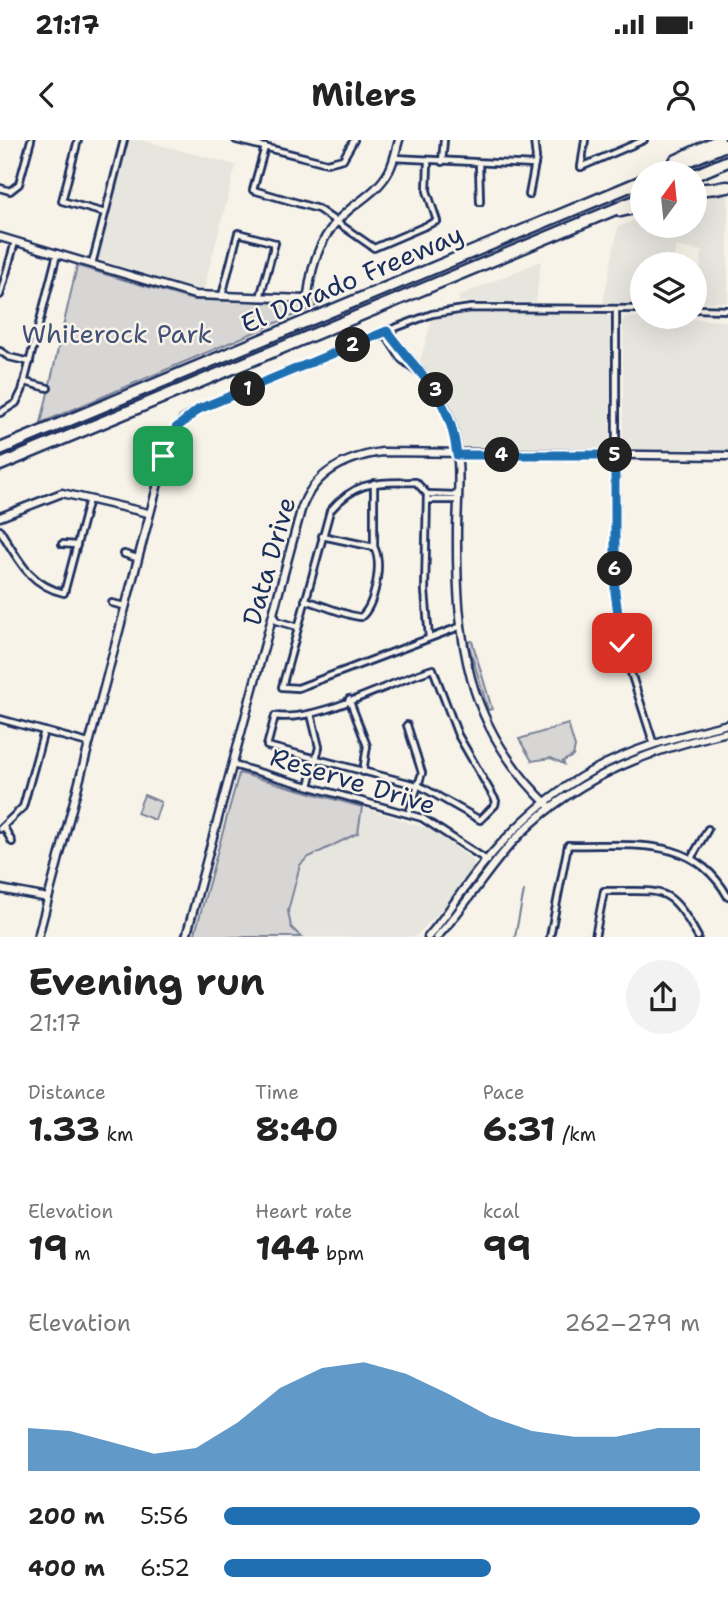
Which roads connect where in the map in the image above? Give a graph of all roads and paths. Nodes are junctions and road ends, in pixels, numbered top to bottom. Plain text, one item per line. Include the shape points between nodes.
1 (31, 140) edge
2 (78, 140) edge
3 (124, 140) edge
4 (236, 140) edge
5 (355, 140) edge
6 (399, 140) edge
7 (444, 140) edge
8 (534, 140) edge
9 (584, 140) edge
10 (631, 140) edge
11 (644, 140) edge
12 (719, 140) edge
13 (728, 144) edge
14 (265, 147) junction
15 (630, 147) junction
16 (394, 158) junction
17 (676, 161) edge
18 (687, 161) edge
19 (728, 161) edge
20 (428, 162) junction
21 (442, 162) junction
22 (479, 164) junction
23 (535, 165) junction
24 (707, 170) edge
25 (630, 186) edge
26 (728, 187) edge
27 (0, 188) edge
28 (707, 189) edge
29 (528, 195) dead end
30 (480, 202) dead end
31 (630, 203) edge
32 (630, 208) edge
33 (610, 211) junction
34 (105, 213) junction
35 (337, 220) junction
36 (0, 237) edge
37 (15, 242) junction
38 (57, 254) junction
39 (92, 264) junction
40 (0, 295) edge
41 (222, 296) junction
42 (260, 298) junction
43 (707, 309) edge
44 (616, 310) junction
45 (630, 310) edge
46 (728, 310) edge
47 (387, 331) junction
48 (1, 353) edge
49 (30, 362) junction
50 (25, 382) junction
51 (48, 388) dead end
52 (0, 413) edge
53 (0, 449) edge
54 (457, 455) junction
55 (615, 455) junction
56 (728, 456) edge
57 (0, 465) edge
58 (374, 483) junction
59 (427, 497) junction
60 (458, 498) junction
61 (90, 499) junction
62 (148, 513) junction
63 (0, 517) edge
64 (0, 530) edge
65 (322, 536) junction
66 (62, 544) dead end
67 (77, 545) junction
68 (374, 547) junction
69 (124, 554) dead end
70 (137, 558) junction
71 (304, 600) junction
72 (112, 603) dead end
73 (124, 606) junction
74 (273, 613) junction
75 (298, 627) junction
76 (460, 627) junction
77 (429, 638) junction
78 (349, 699) junction
79 (311, 714) junction
80 (0, 719) edge
81 (407, 724) dead end
82 (728, 724) edge
83 (44, 731) junction
84 (698, 731) junction
85 (728, 732) edge
86 (653, 742) junction
87 (88, 743) junction
88 (659, 749) junction
89 (316, 760) junction
90 (233, 765) junction
91 (363, 772) junction
92 (604, 772) junction
93 (309, 786) junction
94 (420, 786) junction
95 (544, 802) junction
96 (550, 807) junction
97 (409, 813) junction
98 (2, 828) edge
99 (708, 830) dead end
100 (12, 842) dead end
101 (692, 857) junction
102 (487, 860) junction
103 (494, 865) junction
104 (0, 889) edge
105 (728, 897) edge
106 (48, 898) junction
107 (38, 937) edge
108 (186, 937) edge
109 (428, 937) edge
110 (437, 937) edge
111 (550, 937) edge
112 (595, 937) edge
113 (698, 937) edge

1 - 27 street via 19,184 10,191
2 - 34 street via 62,201
3 - 34 street
4 - 14 street
5 - 14 street via 347,156 331,163
6 - 16 street
7 - 21 street
8 - 23 street
9 - 15 street via 581,167
10 - 15 street
11 - 15 street
12 - 17 highway
13 - 18 highway
14 - 35 street via 253,190 310,206
16 - 20 street
16 - 35 street via 380,184
19 - 24 highway
20 - 21 street
20 - 35 street via 427,191 437,221 374,248
21 - 22 street
22 - 23 street
22 - 30 street
23 - 29 street
25 - 53 highway, El Dorado Freeway
26 - 28 highway
31 - 33 highway, El Dorado Freeway
32 - 33 highway
33 - 57 highway, El Dorado Freeway
34 - 39 street
35 - 42 street via 317,253 308,295 304,299
36 - 37 street
37 - 38 street
37 - 40 street
38 - 39 street
38 - 49 street
39 - 41 street via 195,295
41 - 42 street
41 - 42 street via 238,233 275,243
43 - 46 street
44 - 45 street
44 - 47 street via 471,308 432,314
44 - 55 street
47 - 54 street via 436,390 448,414
47 - 62 street via 187,417 166,448
48 - 49 street
49 - 50 street
50 - 51 street
50 - 52 street via 17,401
54 - 55 street, Data Drive
54 - 60 street
54 - 74 street, Data Drive via 364,454 319,478 304,500
55 - 56 street, Data Drive
55 - 86 street via 616,609
58 - 59 street via 416,482
58 - 65 street via 342,497 330,511
58 - 68 street
59 - 60 street
59 - 77 street
60 - 76 street
61 - 62 street
61 - 63 street via 62,493
61 - 67 street
62 - 70 street
64 - 67 street via 31,578 64,593
65 - 68 street
65 - 71 street
66 - 67 street
68 - 71 street via 377,568 368,611 361,617
69 - 70 street
70 - 73 street
71 - 75 street
72 - 73 street
73 - 87 street
74 - 75 street via 277,621
74 - 90 street, Data Drive
75 - 77 street via 282,687 298,688
76 - 77 street
76 - 95 street via 469,676 484,718 514,768
78 - 79 street
78 - 91 street via 367,746
78 - 94 street via 433,669 458,735 496,801 480,820
79 - 89 street via 319,738
79 - 89 street via 275,716 267,746
80 - 83 street
81 - 94 street via 421,760
82 - 84 street
83 - 87 street
83 - 98 street via 23,807
84 - 86 street
84 - 88 street via 660,744
85 - 88 street
86 - 92 street via 653,747
86 - 95 street via 600,765
87 - 106 street
88 - 92 street
89 - 91 street
89 - 93 street
90 - 93 street, Reserve Drive
90 - 108 street, Data Drive
91 - 94 street
92 - 96 street
93 - 97 street, Reserve Drive
94 - 97 street
95 - 96 street
95 - 102 street
96 - 103 street
97 - 102 street, Reserve Drive via 442,828
98 - 100 street
99 - 101 street
101 - 105 street via 712,872
101 - 111 street via 658,847 568,845
102 - 103 street, Reserve Drive
102 - 109 street
103 - 110 street
104 - 106 street
106 - 107 street
112 - 113 street via 604,891 670,896 682,907

